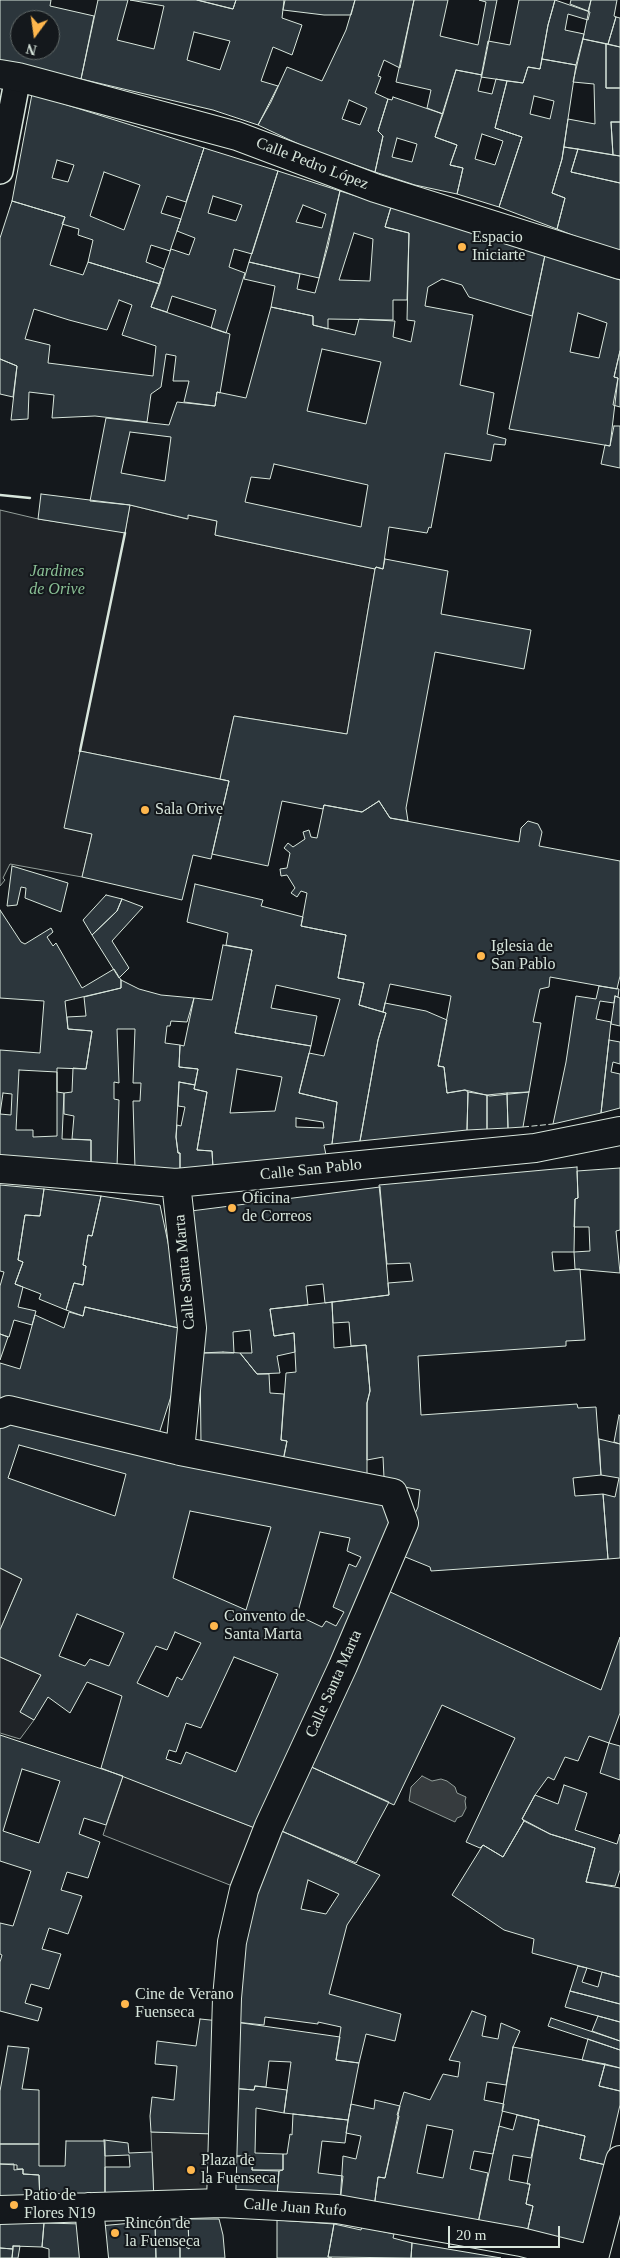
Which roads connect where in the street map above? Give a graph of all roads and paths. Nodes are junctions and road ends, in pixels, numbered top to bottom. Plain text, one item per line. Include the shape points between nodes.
1 (9, 76) edge
2 (0, 171) edge
3 (620, 265) edge
4 (620, 1131) edge
5 (0, 1169) edge
6 (176, 1183) junction
7 (0, 1414) edge
8 (180, 1451) junction
9 (620, 2160) edge
10 (221, 2203) junction
11 (89, 2207) junction
12 (0, 2210) edge
13 (94, 2258) edge
14 (585, 2258) edge
15 (594, 2258) edge

1 - 2 street
1 - 3 street, Calle Pedro López via 237,136 375,188
4 - 6 street, Calle San Pablo via 535,1148
5 - 6 street, Calle San Pablo
6 - 8 street, Calle Santa Marta via 192,1328
7 - 8 street, Calle Santa Marta via 9,1410
8 - 10 street, Calle Santa Marta via 393,1493 404,1523 269,1826 244,1890 232,1942 227,1998
9 - 15 street
10 - 11 street, Calle Juan Rufo
10 - 14 street, Calle Juan Rufo via 337,2210 521,2242
11 - 12 street, Calle Juan Rufo
11 - 13 street

